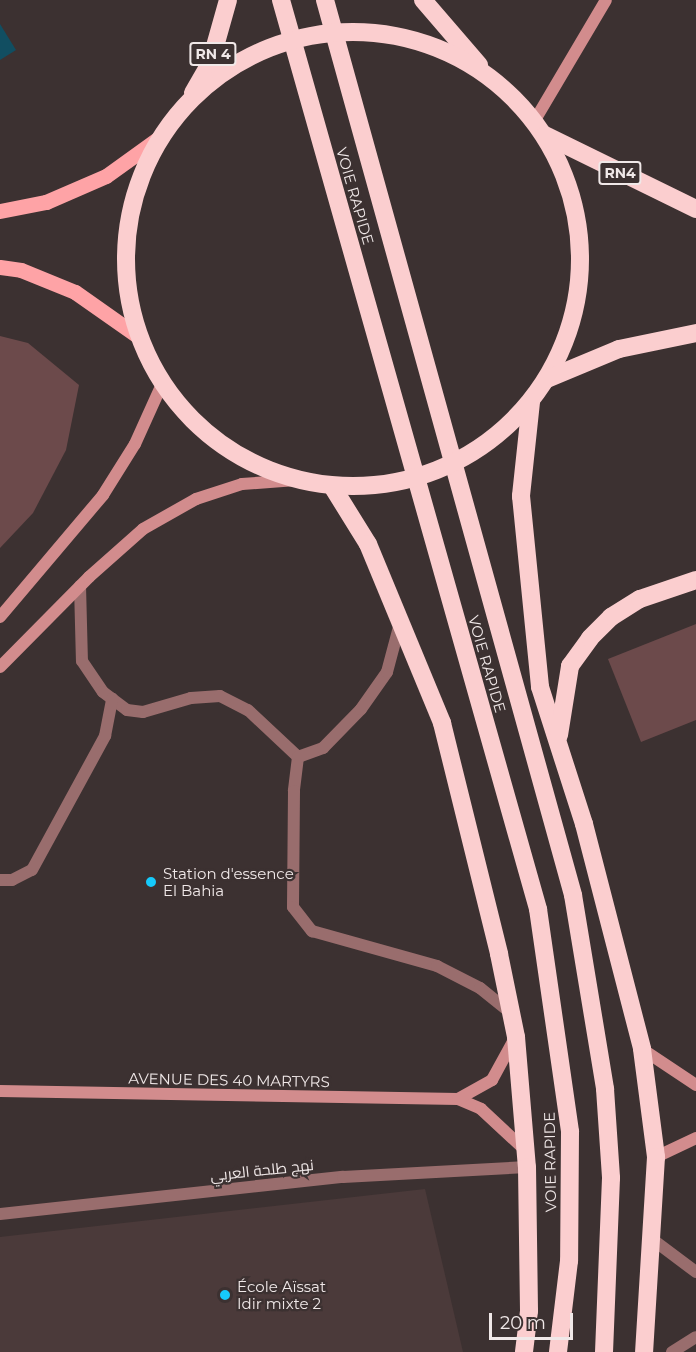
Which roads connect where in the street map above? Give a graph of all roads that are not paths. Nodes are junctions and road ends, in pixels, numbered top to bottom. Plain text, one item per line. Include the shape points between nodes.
1 (228, 0) edge
2 (281, 0) edge
3 (325, 0) edge
4 (423, 0) edge
5 (606, 0) edge
6 (484, 71) junction
7 (187, 103) junction
8 (535, 120) junction
9 (163, 135) junction
10 (545, 135) junction
11 (696, 209) edge
12 (0, 212) edge
13 (0, 267) edge
14 (696, 333) edge
15 (139, 337) junction
16 (547, 379) junction
17 (163, 382) junction
18 (531, 402) junction
19 (296, 480) junction
20 (332, 486) junction
21 (696, 580) edge
22 (80, 586) junction
23 (0, 617) edge
24 (401, 619) junction
25 (0, 667) edge
26 (112, 699) junction
27 (558, 743) junction
28 (298, 758) junction
29 (0, 880) edge
30 (511, 1013) junction
31 (516, 1037) junction
32 (642, 1049) junction
33 (696, 1085) edge
34 (0, 1091) edge
35 (458, 1099) junction
36 (696, 1138) edge
37 (656, 1157) junction
38 (526, 1158) junction
39 (0, 1214) edge
40 (652, 1239) junction
41 (696, 1272) edge
42 (696, 1337) edge
43 (686, 1348) edge
44 (524, 1352) edge
45 (558, 1352) edge
46 (604, 1352) edge
47 (644, 1352) edge
48 (672, 1352) edge

1 - 7 highway, RN 4 via 210,64
2 - 45 highway, VOIE RAPIDE via 538,909 570,1132 568,1261
3 - 46 highway, VOIE RAPIDE via 573,895 605,1089 611,1178
4 - 6 highway
5 - 8 main road
6 - 7 highway via 427,44 387,33 349,32 298,38 238,63
6 - 8 highway
7 - 9 highway
8 - 10 highway
9 - 12 main road via 106,176 46,202
9 - 15 highway via 131,207 126,240 130,309
10 - 11 highway, RN4
10 - 16 highway via 568,181 580,231 580,272 569,333
13 - 15 main road via 21,270 75,292
14 - 16 highway via 619,349
15 - 17 highway
16 - 18 highway
17 - 19 highway via 187,416 236,456
17 - 23 main road via 135,444 103,495
18 - 20 highway via 483,446 425,476 381,487
18 - 27 highway via 521,496 525,564 540,687
19 - 20 highway
19 - 22 main road via 242,484 196,500 143,529
20 - 24 highway via 368,544
21 - 27 highway via 640,599 611,617 590,638 570,666
22 - 25 main road
22 - 26 street via 82,662
24 - 28 street via 387,672 361,709 322,748
24 - 30 highway via 442,723
26 - 28 street via 127,710 143,712 191,698 220,696 248,710
26 - 29 street via 105,736 32,870 12,880
27 - 32 highway via 584,824
28 - 30 street via 293,907 312,931 437,966 480,988
30 - 31 highway
31 - 35 main road via 492,1080
31 - 38 highway
32 - 33 main road
32 - 37 highway
34 - 35 main road, AVENUE DES 40 MARTYRS
35 - 38 main road via 481,1109
36 - 37 main road
37 - 40 highway
38 - 39 street, نهج طلحة العربي
38 - 44 highway via 529,1311
40 - 41 street
40 - 47 highway
42 - 43 street
43 - 48 street

